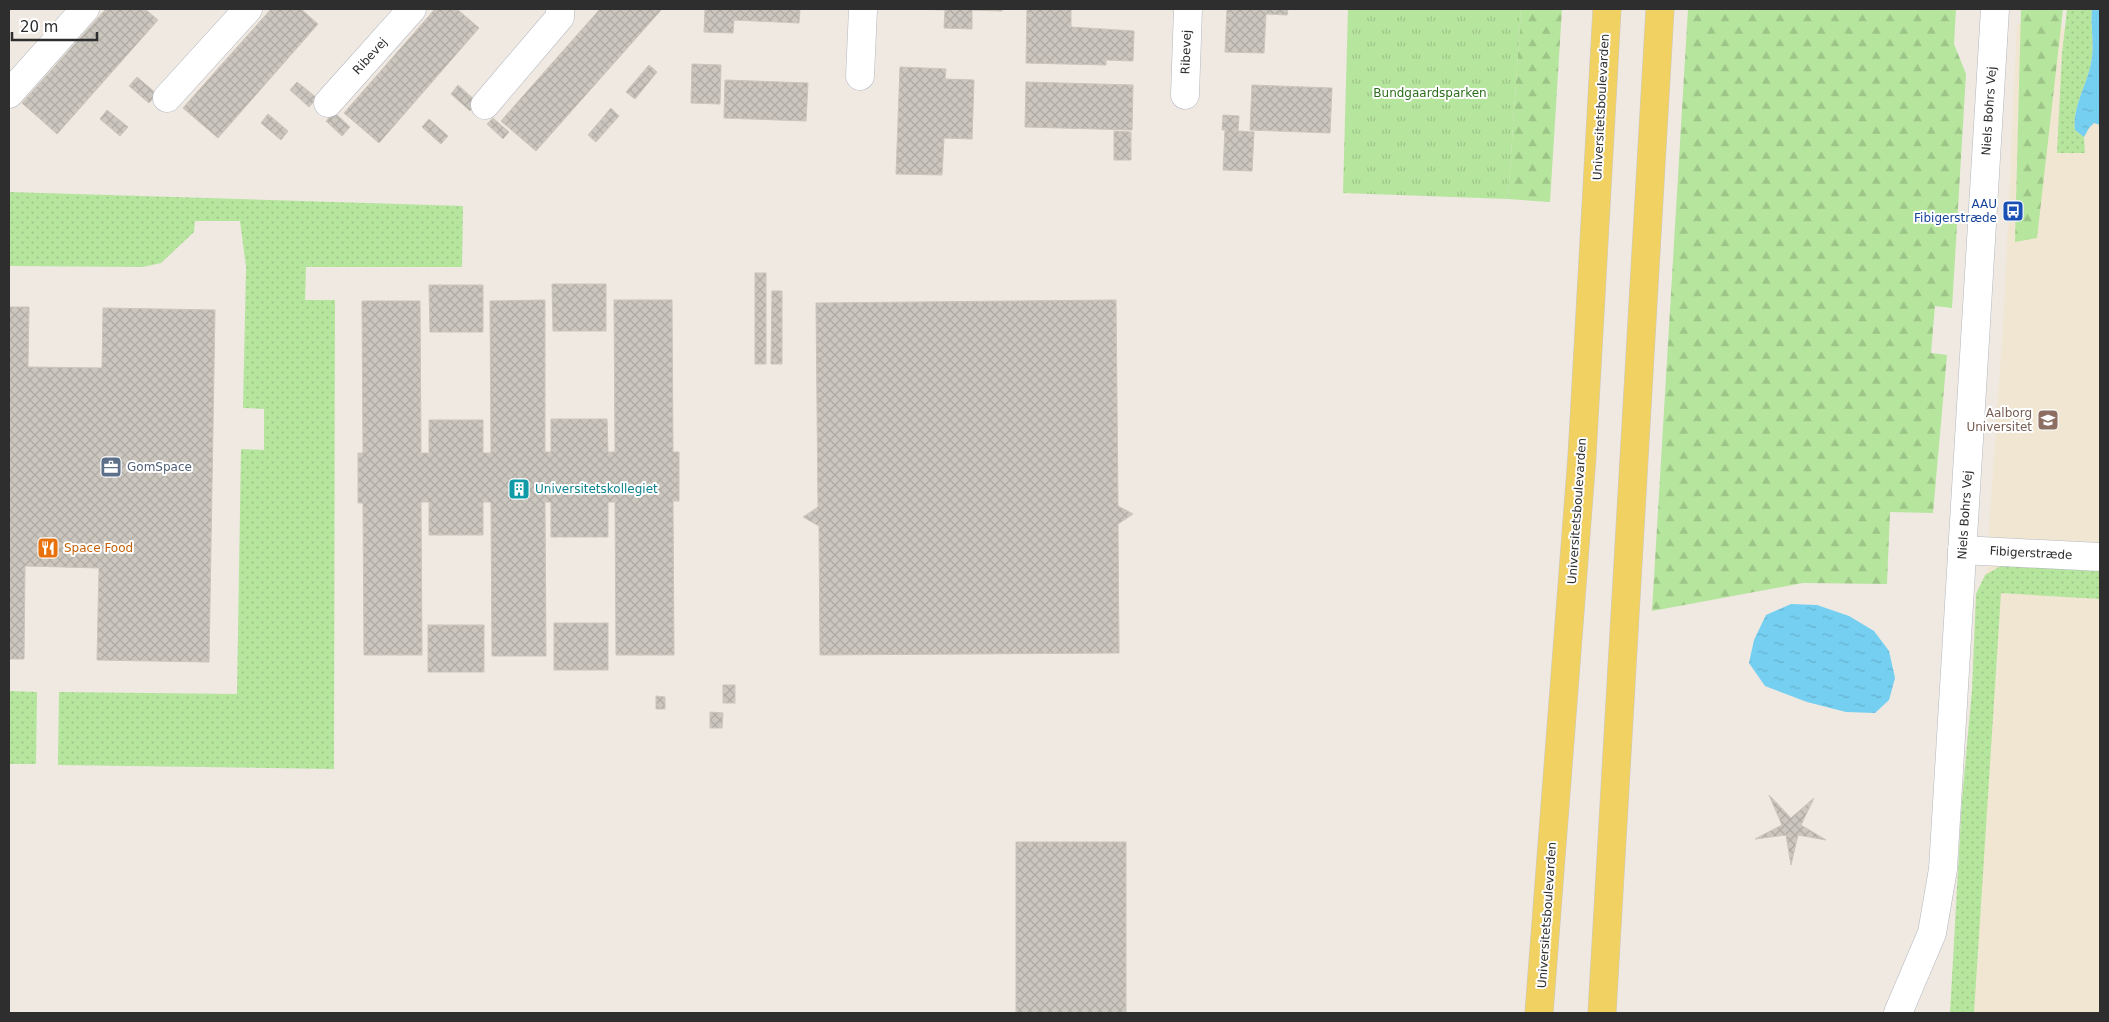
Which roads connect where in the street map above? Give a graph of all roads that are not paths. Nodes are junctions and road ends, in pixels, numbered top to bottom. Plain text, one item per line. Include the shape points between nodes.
1 (85, 9) edge
2 (248, 9) edge
3 (412, 9) edge
4 (560, 9) edge
5 (862, 9) edge
6 (1188, 9) edge
7 (1607, 9) edge
8 (1660, 9) edge
9 (1995, 9) edge
10 (860, 76) dead end
11 (9, 94) edge
12 (1185, 95) dead end
13 (167, 98) dead end
14 (328, 103) dead end
15 (485, 105) dead end
16 (1962, 550) junction
17 (2100, 557) edge
18 (1539, 1013) edge
19 (1602, 1013) edge
20 (1898, 1013) edge

1 - 11 street
2 - 13 street
3 - 14 street, Ribevej
4 - 15 street via 560,17
5 - 10 street
6 - 12 street, Ribevej
7 - 18 main road, Universitetsboulevarden via 1582,456
8 - 19 main road
9 - 16 street, Niels Bohrs Vej
16 - 17 street, Fibigerstræde
16 - 20 street, Niels Bohrs Vej via 1943,869 1932,933

